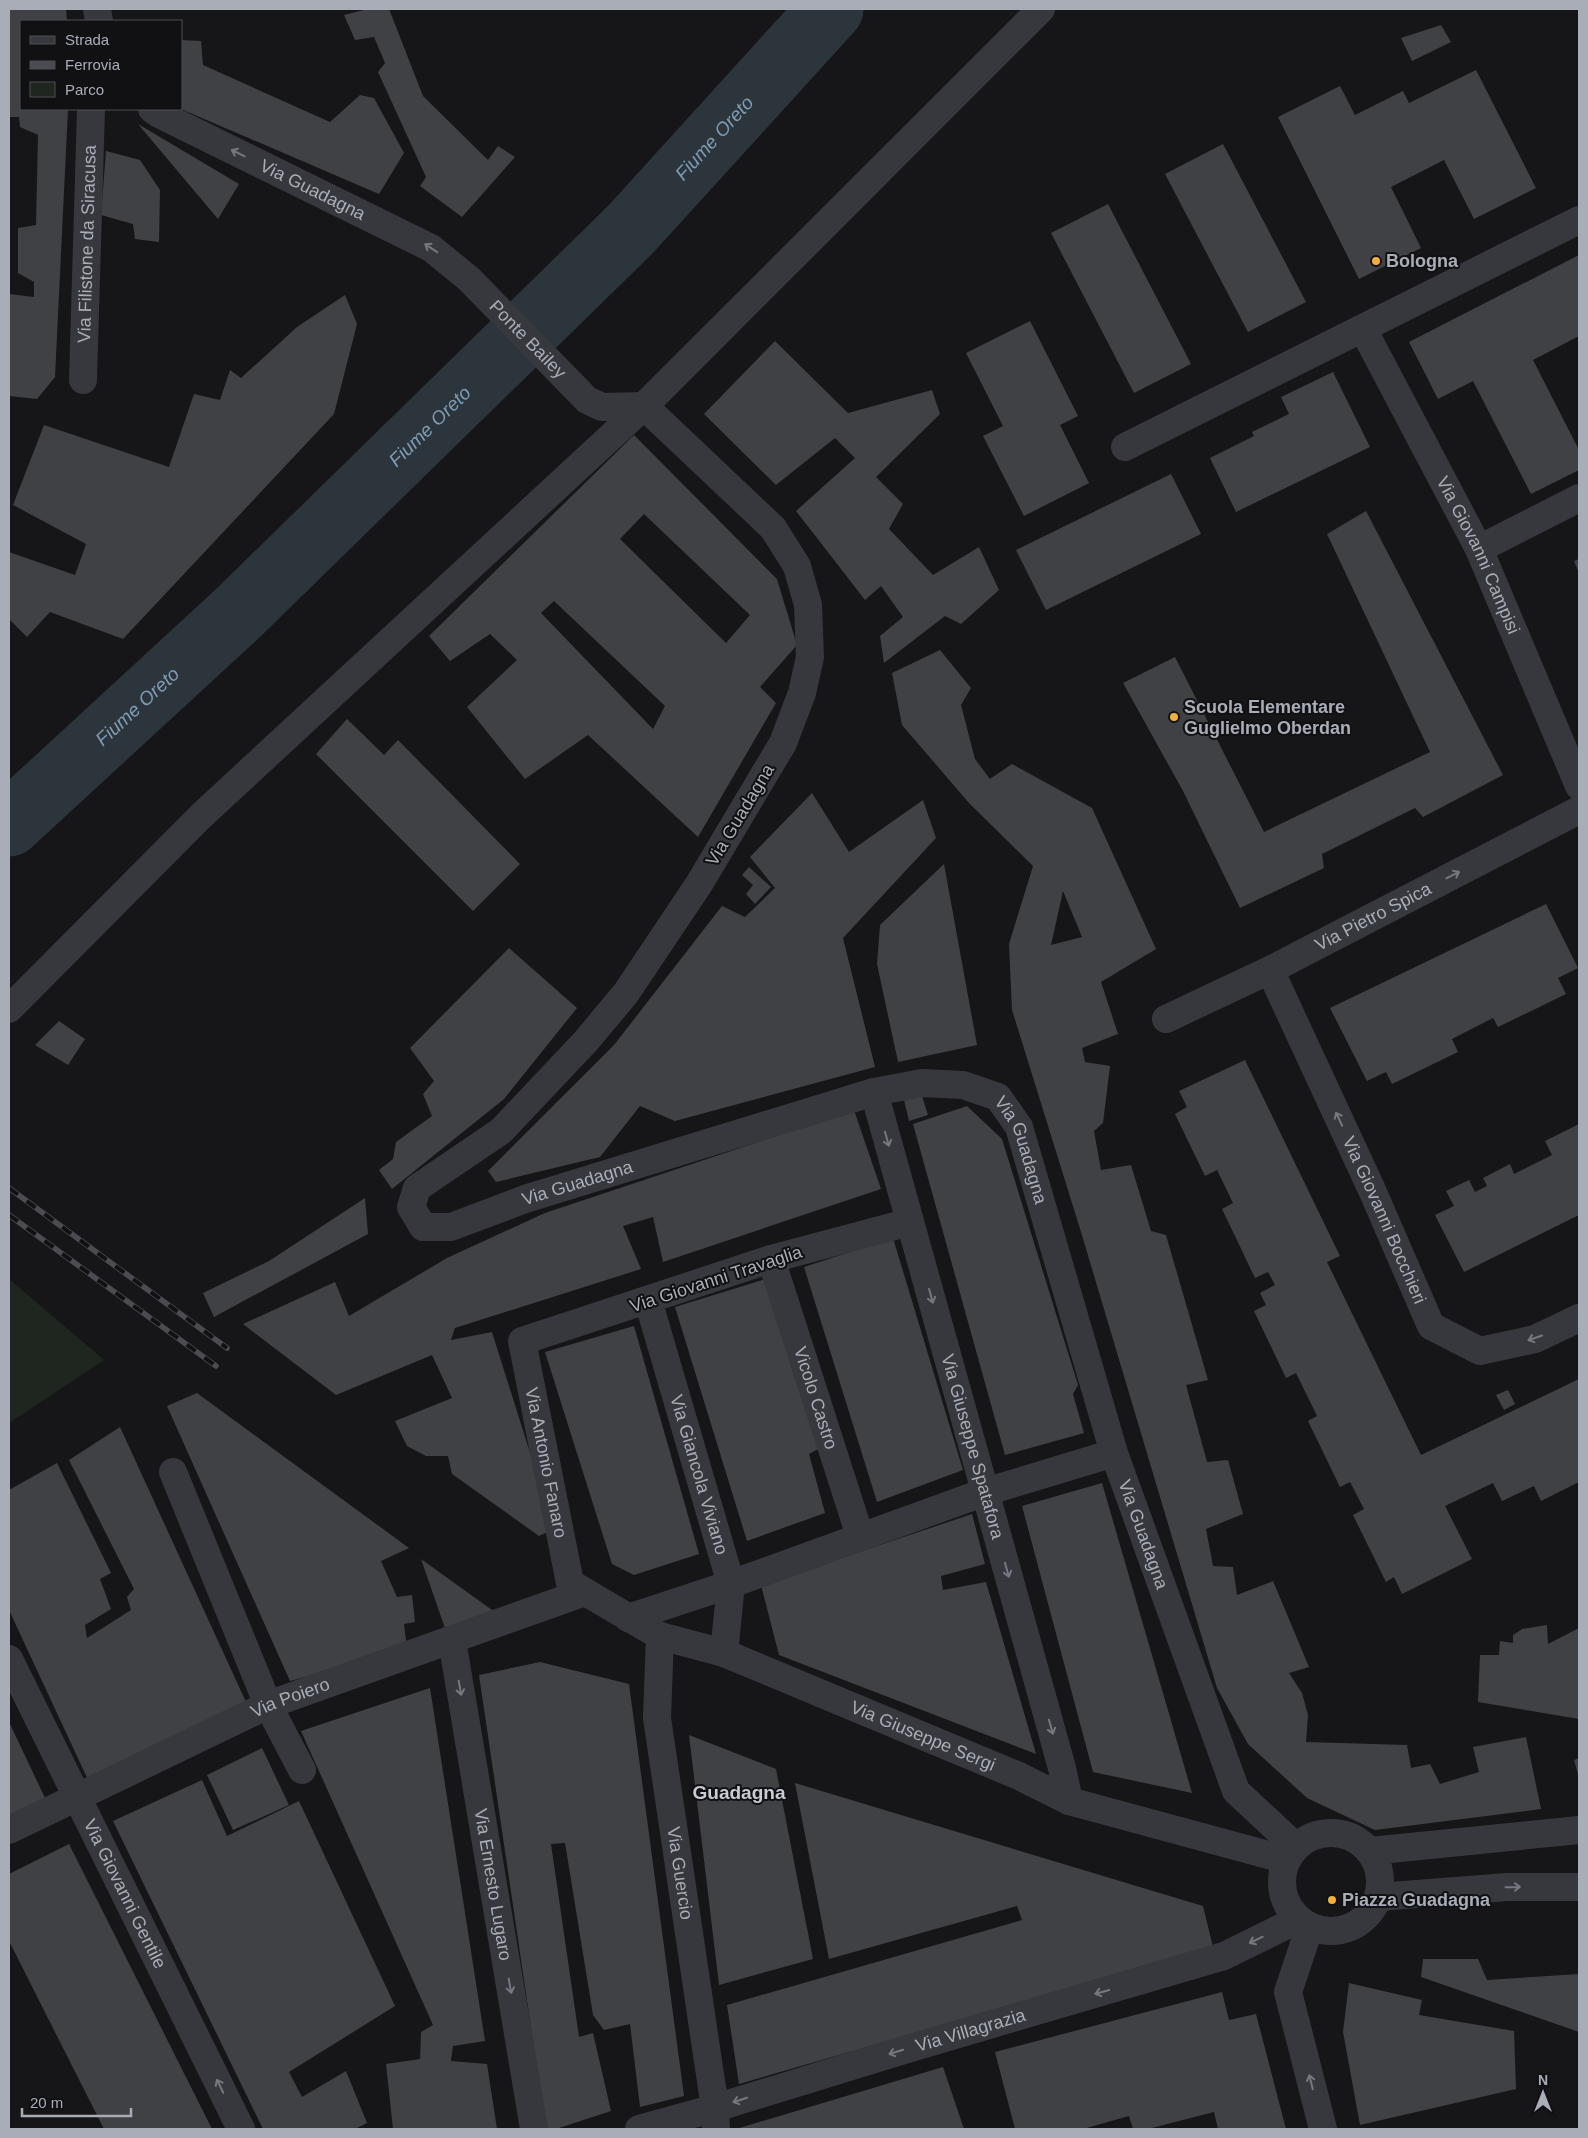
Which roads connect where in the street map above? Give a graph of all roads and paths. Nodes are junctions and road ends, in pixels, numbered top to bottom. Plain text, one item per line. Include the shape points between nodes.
1 (1042, 9) edge
2 (91, 110) edge
3 (153, 110) edge
4 (1579, 220) edge
5 (469, 278) joint
6 (1363, 329) junction
7 (83, 380) dead end
8 (644, 406) junction
9 (1124, 447) dead end
10 (1579, 498) edge
11 (1479, 549) junction
12 (1579, 786) edge
13 (1579, 810) edge
14 (1270, 970) junction
15 (9, 1009) edge
16 (1166, 1019) dead end
17 (874, 1092) junction
18 (910, 1222) junction
19 (771, 1260) junction
20 (648, 1300) junction
21 (1579, 1318) edge
22 (522, 1341) joint
23 (1114, 1452) junction
24 (173, 1472) dead end
25 (985, 1492) junction
26 (860, 1536) junction
27 (731, 1584) junction
28 (577, 1588) junction
29 (628, 1618) junction
30 (660, 1636) junction
31 (452, 1640) junction
32 (724, 1653) junction
33 (9, 1659) edge
34 (268, 1705) junction
35 (302, 1770) dead end
36 (77, 1798) junction
37 (1069, 1801) junction
38 (9, 1830) edge
39 (1577, 1830) edge
40 (1370, 1851) junction
41 (1291, 1854) junction
42 (1579, 1887) edge
43 (1378, 1897) junction
44 (1305, 1922) junction
45 (715, 2119) edge
46 (242, 2129) edge
47 (534, 2129) edge
48 (639, 2129) edge
49 (1323, 2129) edge

1 - 8 street
2 - 7 street, Via Filistone da Siracusa
5 -> 3 street, Via Guadagna via 431,248
4 - 6 street
5 - 8 street, Ponte Bailey via 587,400 602,407
6 - 9 street
6 - 11 street, Via Giovanni Campisi
8 - 15 street via 201,816
8 - 17 street, Via Guadagna via 773,528 798,566 808,606 810,657 802,693 778,751 699,884 626,993 586,1041 501,1131 416,1188 411,1207 423,1227 451,1227 525,1198
10 - 11 street
11 - 12 street, Via Giovanni Campisi
14 -> 13 street, Via Pietro Spica
14 - 16 street, Via Pietro Spica
21 -> 14 street, Via Giovanni Bocchieri via 1536,1339 1480,1351 1431,1326
17 -> 18 street, Via Giuseppe Spatafora
17 - 23 street, Via Guadagna via 922,1083 963,1084 998,1097 1019,1127
18 - 19 street, Via Giovanni Travaglia
18 -> 25 street, Via Giuseppe Spatafora
19 - 20 street, Via Giovanni Travaglia
19 - 26 street, Vicolo Castro
20 - 22 street, Via Giovanni Travaglia
20 - 27 street, Via Giancola Viviano
22 - 28 street, Via Antonio Fanaro
23 - 25 street
23 - 41 street, Via Guadagna via 1236,1791
24 - 34 street
25 - 26 street
25 -> 37 street, Via Giuseppe Spatafora
26 - 27 street
27 - 29 street
27 - 32 street, Via Giancola Viviano
28 - 29 street, Via Giuseppe Sergi
28 - 31 street, Via Poiero
29 - 30 street, Via Giuseppe Sergi
30 - 32 street, Via Giuseppe Sergi
30 - 45 street, Via Guercio via 657,1718
31 - 34 street, Via Poiero
31 -> 47 street, Via Ernesto Lugaro
32 - 37 street, Via Giuseppe Sergi via 1019,1776
33 - 36 street, Via Giovanni Gentile
34 - 35 street
34 - 36 street, Via Poiero
36 - 38 street, Via Poiero
46 -> 36 street, Via Giovanni Gentile
37 - 41 street, Via Giuseppe Sergi
39 - 40 street
40 - 41 street via 1358,1840 1326,1833 1310,1837
40 - 43 street via 1378,1865
41 - 44 street via 1282,1876 1283,1892 1289,1907
43 -> 42 street via 1507,1887
43 - 44 street via 1359,1922 1344,1928 1328,1930
44 -> 45 street, Via Villagrazia via 1224,1956 916,2046
49 -> 44 street via 1288,1992
45 - 48 street, Via Villagrazia

